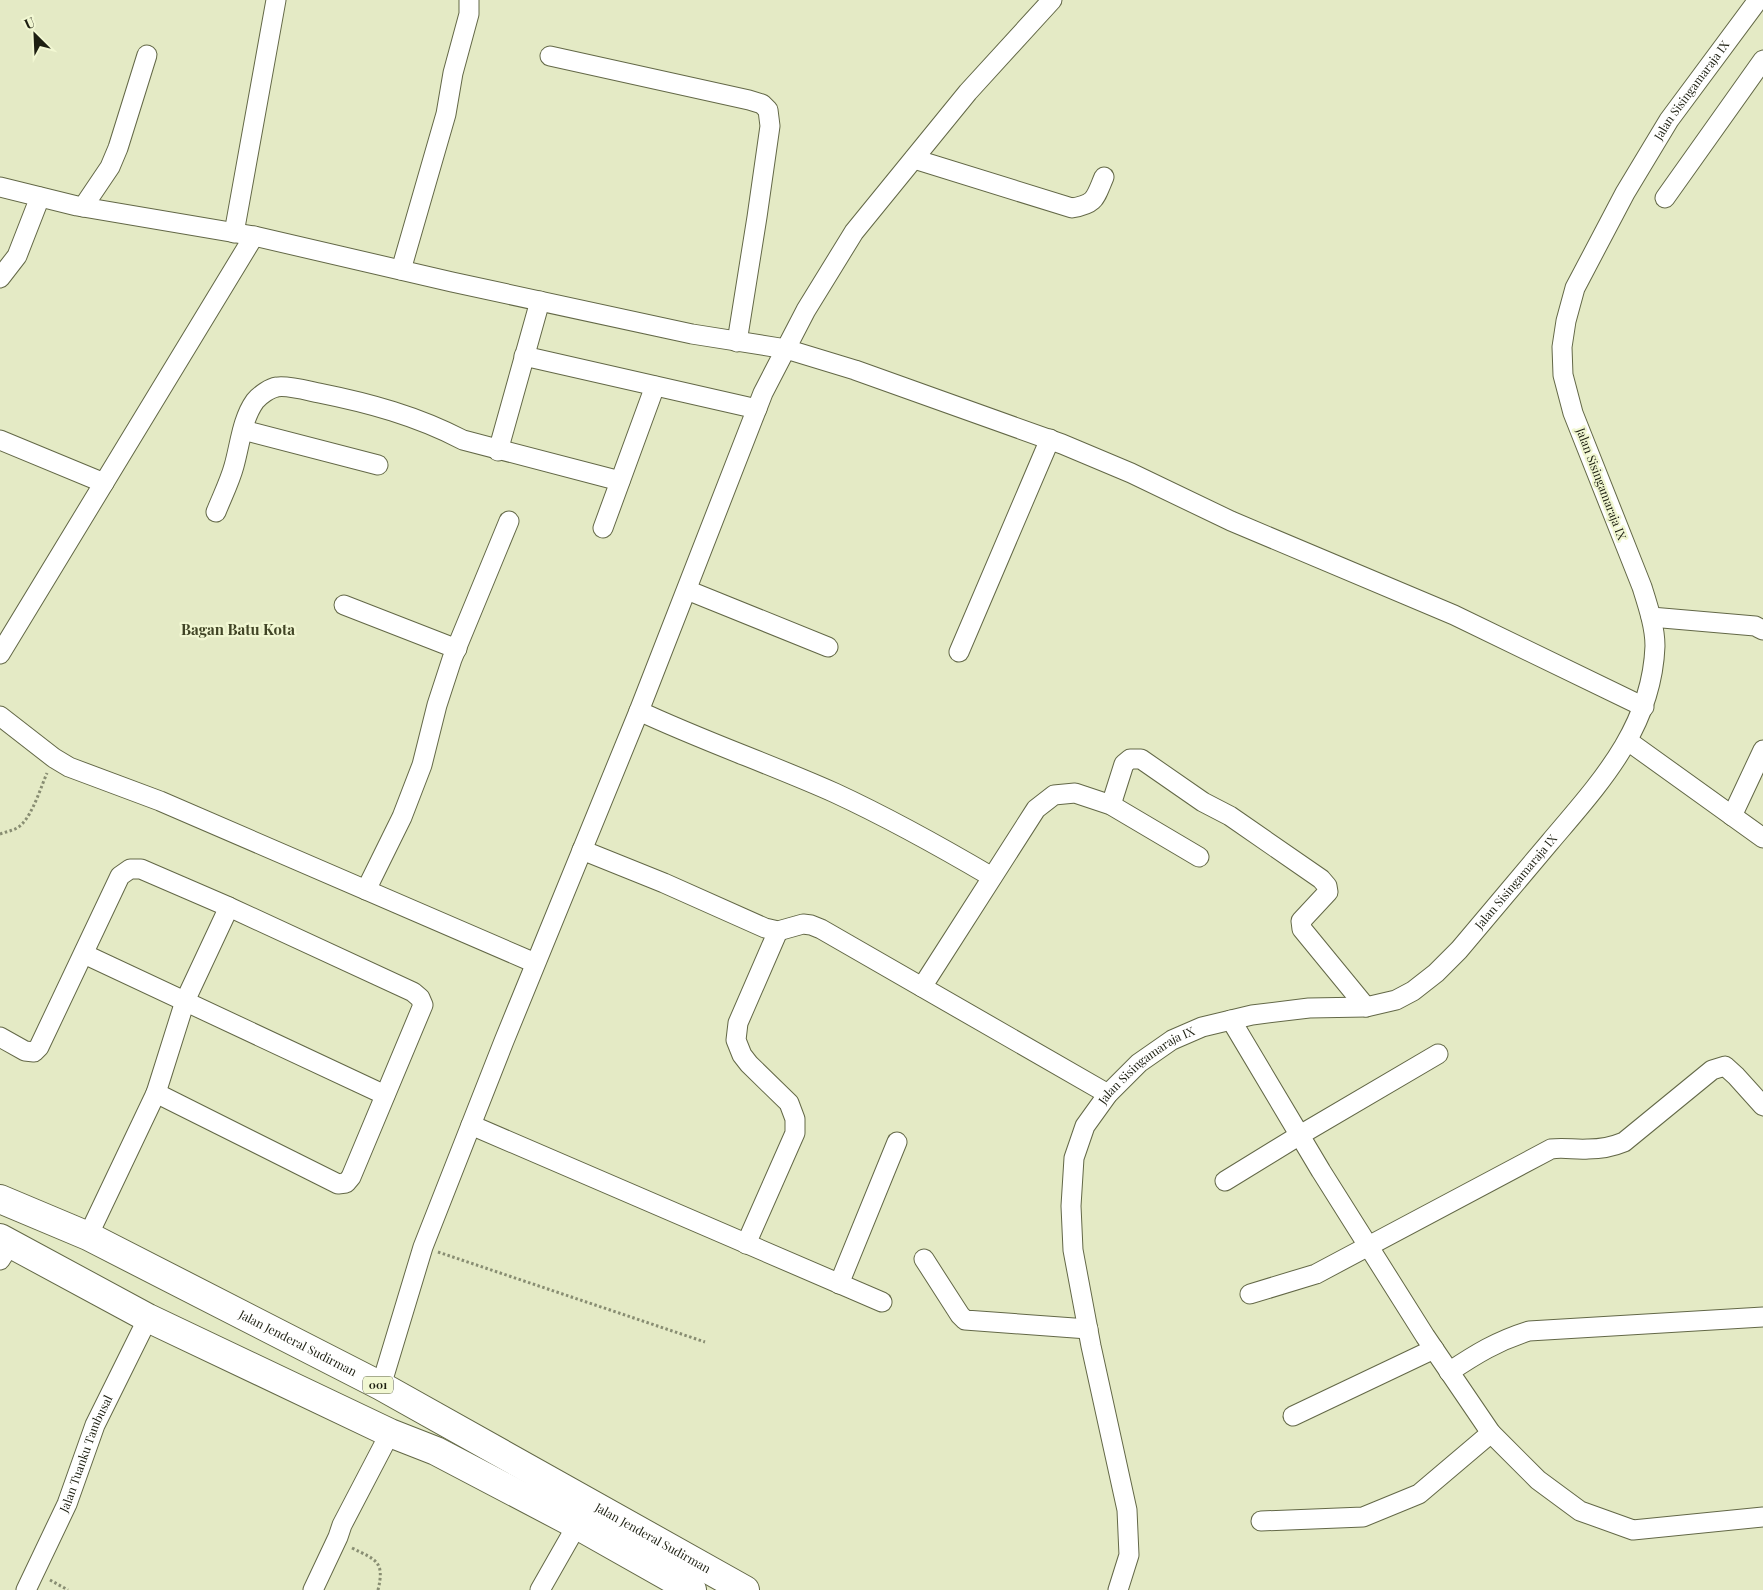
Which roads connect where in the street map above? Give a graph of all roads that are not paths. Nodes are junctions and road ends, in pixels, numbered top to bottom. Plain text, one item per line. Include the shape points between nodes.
1 (276, 0) edge
2 (469, 0) edge
3 (1052, 0) edge
4 (1758, 0) edge
5 (147, 55) dead end
6 (550, 56) dead end
7 (1763, 60) edge
8 (914, 159) junction
9 (1104, 177) dead end
10 (0, 188) edge
11 (40, 197) junction
12 (1665, 198) dead end
13 (83, 208) junction
14 (234, 233) junction
15 (254, 236) junction
16 (401, 270) junction
17 (0, 278) edge
18 (540, 301) junction
19 (737, 342) junction
20 (786, 349) junction
21 (524, 356) junction
22 (655, 386) junction
23 (757, 409) junction
24 (243, 430) junction
25 (1050, 439) junction
26 (0, 440) edge
27 (498, 451) junction
28 (378, 465) dead end
29 (620, 481) junction
30 (104, 483) junction
31 (216, 512) dead end
32 (509, 521) dead end
33 (603, 528) dead end
34 (687, 590) junction
35 (344, 605) dead end
36 (1651, 617) junction
37 (1763, 630) edge
38 (828, 647) dead end
39 (457, 649) junction
40 (958, 652) dead end
41 (0, 654) edge
42 (1644, 707) junction
43 (639, 711) junction
44 (0, 716) edge
45 (1628, 741) junction
46 (1763, 750) edge
47 (1111, 805) junction
48 (1732, 816) junction
49 (1763, 838) edge
50 (582, 850) junction
51 (1199, 857) dead end
52 (992, 877) junction
53 (366, 890) junction
54 (229, 907) junction
55 (778, 931) junction
56 (84, 954) junction
57 (535, 964) junction
58 (922, 987) junction
59 (185, 1001) junction
60 (1366, 1007) junction
61 (1231, 1020) junction
62 (0, 1037) edge
63 (1438, 1054) dead end
64 (156, 1093) junction
65 (1108, 1094) junction
66 (385, 1095) junction
67 (1763, 1106) edge
68 (471, 1125) junction
69 (1300, 1135) junction
70 (897, 1142) dead end
71 (1225, 1181) dead end
72 (0, 1199) edge
73 (88, 1236) junction
74 (746, 1244) junction
75 (1368, 1245) junction
76 (4, 1247) edge
77 (924, 1259) dead end
78 (838, 1284) junction
79 (1250, 1294) dead end
80 (882, 1302) dead end
81 (1763, 1317) edge
82 (148, 1318) junction
83 (1088, 1329) junction
84 (1434, 1349) junction
85 (1449, 1372) junction
86 (381, 1386) junction
87 (1293, 1416) dead end
88 (450, 1426) junction
89 (390, 1432) junction
90 (1491, 1433) junction
91 (436, 1451) junction
92 (1763, 1517) edge
93 (1261, 1522) dead end
94 (577, 1525) junction
95 (26, 1590) edge
96 (313, 1590) edge
97 (540, 1590) edge
98 (692, 1590) edge
99 (745, 1590) edge
100 (1118, 1590) edge

1 - 14 street
2 - 16 street via 469,14 446,114
3 - 8 street via 968,92
4 - 36 street, Jalan Sisingamaraja IX via 1668,120 1575,288 1566,321 1562,347 1563,375 1574,413
5 - 13 street via 118,148 110,167
6 - 19 street via 749,100 762,104 768,110 770,126
7 - 12 street
8 - 9 street via 1072,208 1092,202
8 - 20 street via 854,232
10 - 11 street
11 - 13 street
11 - 17 street via 17,256
13 - 14 street
14 - 15 street
15 - 16 street
15 - 30 street
16 - 18 street
18 - 19 street
18 - 21 street
19 - 20 street
20 - 23 street
20 - 25 street
21 - 22 street
21 - 27 street
22 - 23 street
22 - 29 street
23 - 34 street
24 - 27 street via 255,402 262,394 277,387 364,402 410,416 463,440
24 - 28 street
24 - 31 street via 234,467
25 - 40 street
25 - 42 street via 1231,521 1454,615
26 - 30 street
27 - 29 street
29 - 33 street
30 - 41 street
32 - 39 street
34 - 38 street
34 - 43 street
35 - 39 street
36 - 37 street via 1756,626
36 - 42 street, Jalan Sisingamaraja IX via 1655,645
39 - 53 street via 437,705 422,765 402,816
42 - 45 street, Jalan Sisingamaraja IX
43 - 50 street
43 - 52 street via 689,735 834,793 906,827
44 - 53 street via 69,767 160,800
45 - 48 street
45 - 60 street, Jalan Sisingamaraja IX via 1605,777 1459,950 1413,991 1396,1000
46 - 48 street
47 - 51 street
47 - 52 street via 1075,793 1054,795 1036,809
47 - 60 street via 1124,764 1130,759 1141,759 1321,880 1328,892 1301,921 1302,929
48 - 49 street
50 - 55 street
50 - 57 street
52 - 58 street
53 - 57 street
54 - 56 street via 140,869 130,869 120,876
54 - 59 street
54 - 66 street via 414,992 420,998 423,1005
55 - 58 street via 810,924
55 - 74 street via 738,1023 736,1040 749,1064 789,1103 795,1119 795,1133
56 - 59 street
56 - 62 street via 39,1048 34,1052 25,1051
57 - 68 street
58 - 65 street
59 - 64 street
59 - 66 street
60 - 61 street, Jalan Sisingamaraja IX via 1309,1008 1252,1014
61 - 65 street, Jalan Sisingamaraja IX via 1202,1027 1172,1040 1139,1063
61 - 69 street
63 - 69 street
64 - 66 street via 338,1184 346,1183 351,1177
64 - 73 street
65 - 83 street, Jalan Sisingamaraja IX via 1086,1126 1074,1158 1073,1250
67 - 75 street via 1725,1066 1712,1070 1624,1142 1587,1150 1551,1149
68 - 74 street
68 - 86 street via 423,1247
69 - 71 street
69 - 75 street
70 - 78 street
72 - 73 highway, Jalan Jenderal Sudirman / 001
73 - 86 highway, Jalan Jenderal Sudirman / 001
74 - 78 street
75 - 79 street via 1316,1274
75 - 84 street
76 - 82 highway, Jalan Jenderal Sudirman
77 - 83 street via 965,1320
78 - 80 street
81 - 85 street via 1529,1331 1482,1350
82 - 89 highway, Jalan Jenderal Sudirman
82 - 95 street, Jalan Tuanku Tambusal via 95,1424 67,1504
83 - 100 street, Jalan Sisingamaraja IX via 1127,1510 1129,1555
84 - 85 street
84 - 87 street
85 - 90 street
86 - 88 highway, Jalan Jenderal Sudirman / 001
88 - 91 highway
88 - 99 highway, Jalan Jenderal Sudirman / 001
89 - 91 highway, Jalan Jenderal Sudirman
89 - 96 street
90 - 92 street via 1538,1480 1580,1511 1634,1530
90 - 93 street via 1419,1494 1362,1517
91 - 94 highway, Jalan Jenderal Sudirman
94 - 97 street
94 - 98 highway, Jalan Jenderal Sudirman

